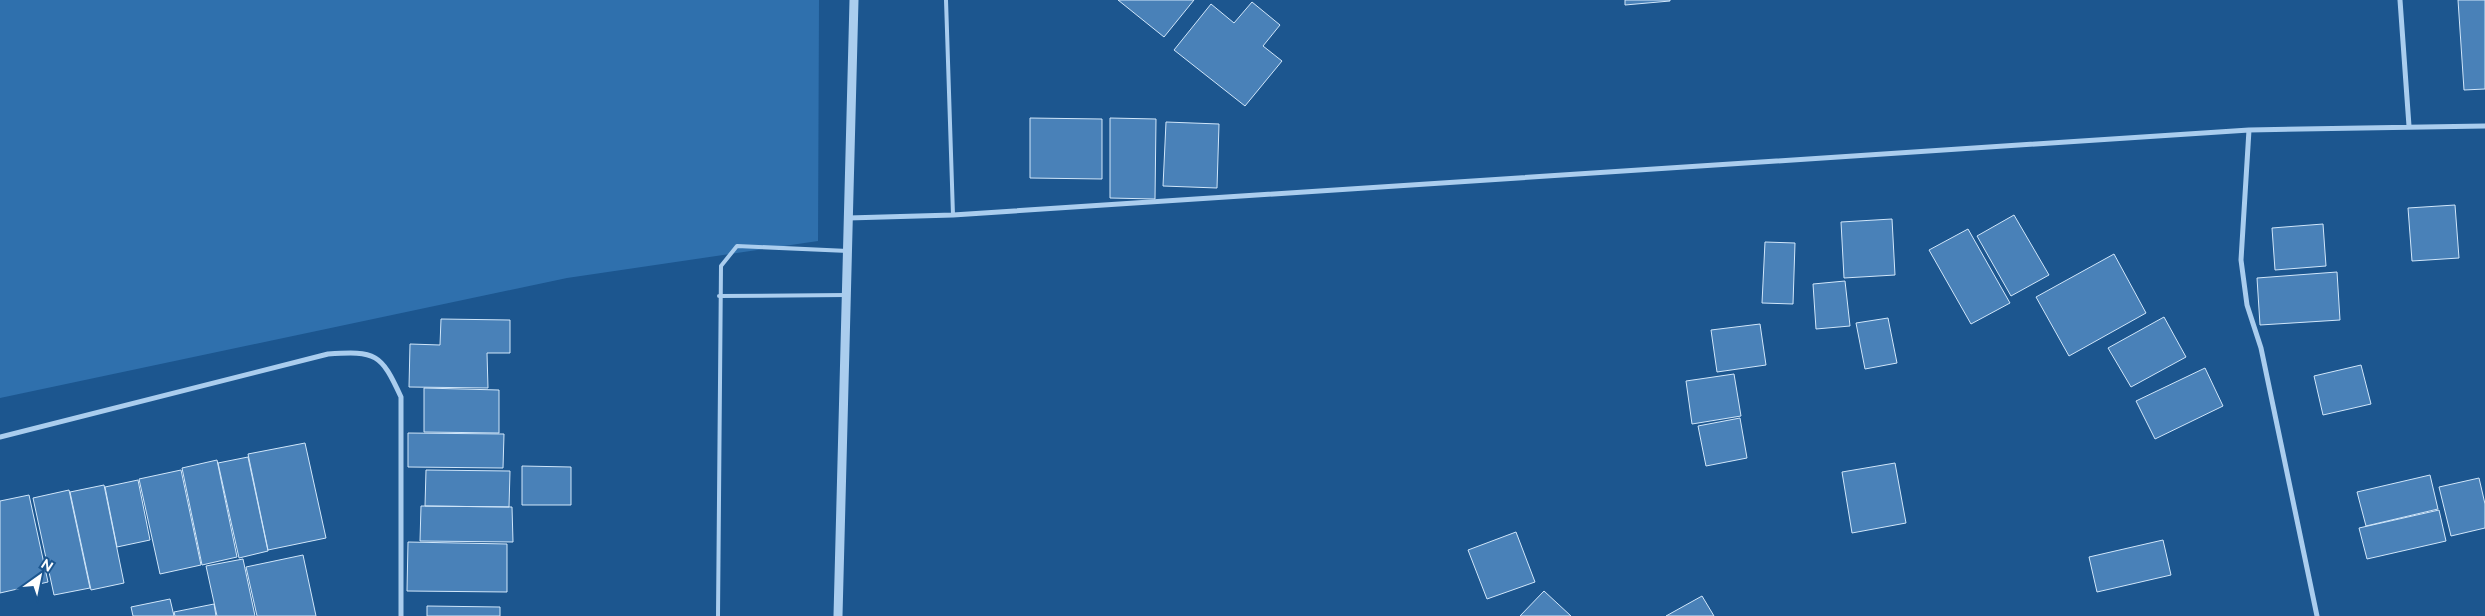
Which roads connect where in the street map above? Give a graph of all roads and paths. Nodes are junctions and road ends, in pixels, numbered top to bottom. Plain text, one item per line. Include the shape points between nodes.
1 (854, 0) edge
2 (946, 0) edge
3 (2400, 0) edge
4 (2409, 126) junction
5 (2485, 126) edge
6 (2249, 130) junction
7 (953, 215) junction
8 (848, 218) junction
9 (848, 251) junction
10 (847, 295) junction
11 (719, 296) junction
12 (0, 437) edge
13 (401, 616) edge
14 (718, 616) edge
15 (838, 616) edge
16 (2317, 616) edge

1 - 8 street
2 - 7 lane
3 - 4 street
4 - 5 street
4 - 6 street
6 - 7 street
6 - 16 street via 2241,260 2247,305 2261,348
7 - 8 street
8 - 9 street
9 - 10 street
9 - 11 lane via 737,246 720,266
10 - 11 lane
10 - 15 street
11 - 14 lane
12 - 13 street via 328,354 355,352 372,356 388,368 401,397

